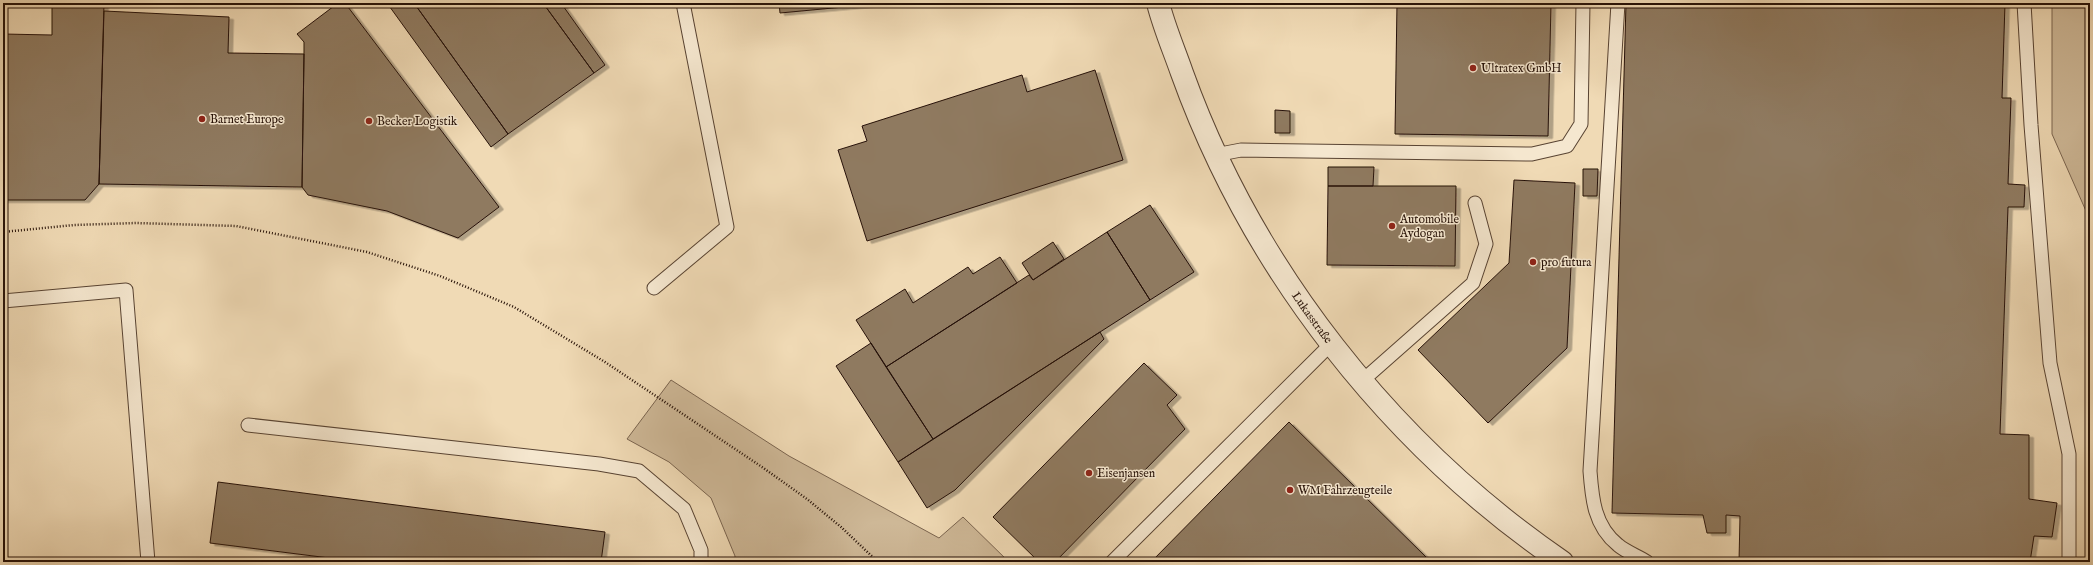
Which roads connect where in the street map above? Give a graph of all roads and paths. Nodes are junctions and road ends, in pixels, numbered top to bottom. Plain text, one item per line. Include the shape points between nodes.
1 (683, 3) edge
2 (1158, 3) edge
3 (1583, 3) edge
4 (1618, 3) edge
5 (2024, 3) edge
6 (1215, 155) junction
7 (1475, 203) dead end
8 (3, 232) edge
9 (654, 288) dead end
10 (3, 301) edge
11 (1332, 343) junction
12 (1362, 381) junction
13 (248, 425) dead end
14 (1552, 559) edge
15 (148, 562) edge
16 (701, 562) edge
17 (878, 562) edge
18 (1112, 562) edge
19 (1647, 562) edge
20 (2069, 562) edge

1 - 9 lane via 727,227
2 - 6 street, Lukasstraße via 1194,107
3 - 6 lane via 1581,124 1567,146 1532,154 1241,150
4 - 19 lane via 1590,471 1592,502 1601,526 1617,544
5 - 20 lane via 2050,363 2069,454
6 - 11 street, Lukasstraße via 1251,225 1293,291
7 - 12 lane via 1486,244 1473,283
8 - 17 path via 74,225 136,223 236,226 367,252 440,276 514,307 611,367 807,499
10 - 15 lane via 126,290
11 - 12 street, Lukasstraße
11 - 18 lane
12 - 14 street, Lukasstraße via 1410,434 1462,484
13 - 16 lane via 600,464 638,471 684,509 701,550

